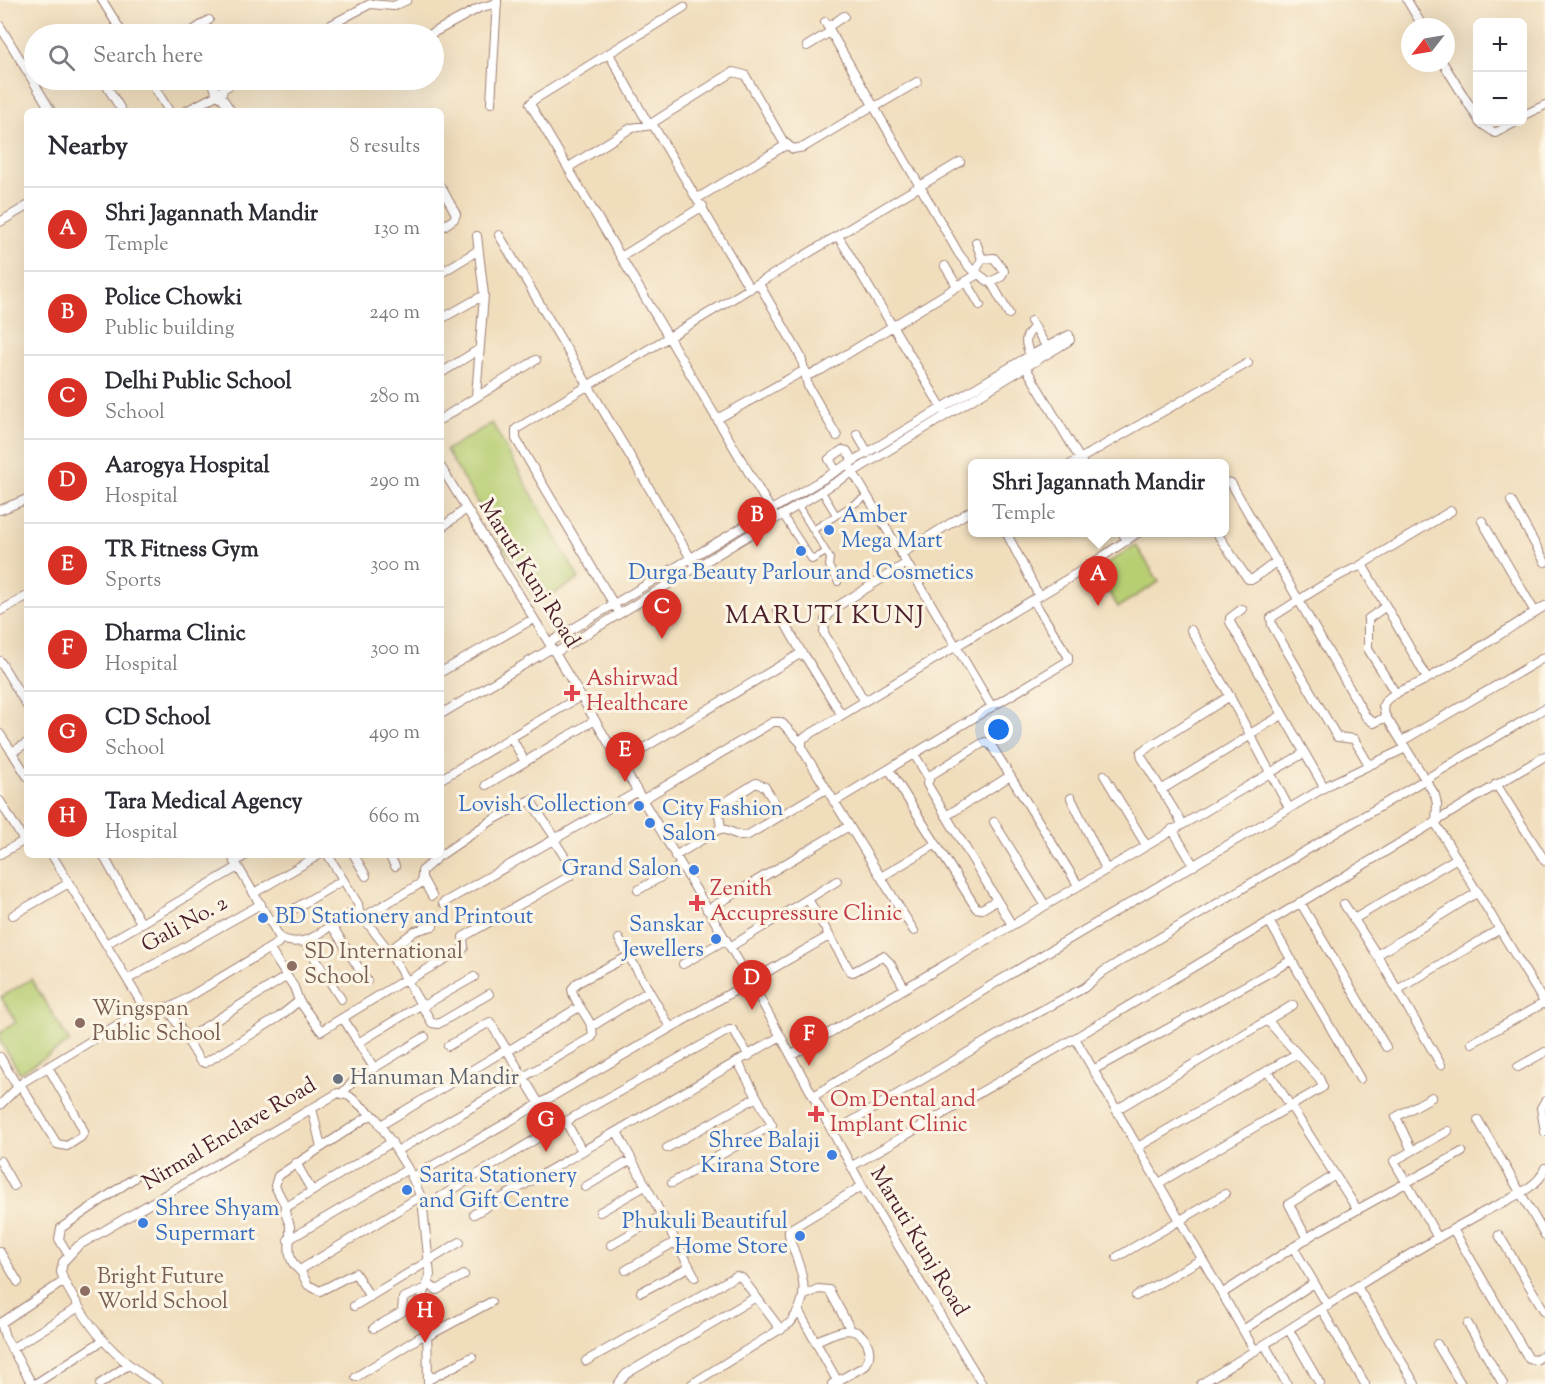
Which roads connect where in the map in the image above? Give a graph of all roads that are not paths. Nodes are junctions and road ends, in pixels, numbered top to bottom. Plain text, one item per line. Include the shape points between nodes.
1 (102, 0) edge
2 (407, 0) edge
3 (1407, 0) edge
4 (497, 1) edge
5 (684, 7) dead end
6 (844, 16) dead end
7 (1418, 18) edge
8 (209, 20) dead end
9 (117, 24) edge
10 (203, 24) edge
11 (333, 24) edge
12 (0, 26) edge
13 (444, 27) edge
14 (828, 27) junction
15 (807, 46) dead end
16 (609, 54) junction
17 (24, 66) edge
18 (1449, 72) edge
19 (917, 82) dead end
20 (38, 90) edge
21 (109, 90) edge
22 (156, 90) edge
23 (216, 90) edge
24 (222, 90) edge
25 (219, 96) junction
26 (491, 103) dead end
27 (1545, 105) edge
28 (874, 106) junction
29 (49, 108) edge
30 (120, 108) edge
31 (167, 108) edge
32 (193, 108) edge
33 (229, 108) edge
34 (1473, 112) edge
35 (1527, 114) edge
36 (649, 124) junction
37 (1486, 126) edge
38 (1508, 126) edge
39 (786, 145) junction
40 (960, 162) dead end
41 (569, 167) junction
42 (921, 186) junction
43 (444, 193) edge
44 (698, 198) junction
45 (703, 206) junction
46 (24, 208) edge
47 (0, 222) edge
48 (444, 226) edge
49 (499, 235) dead end
50 (477, 236) dead end
51 (838, 236) junction
52 (976, 242) dead end
53 (477, 251) junction
54 (621, 257) junction
55 (982, 259) junction
56 (945, 266) dead end
57 (444, 271) edge
58 (976, 273) junction
59 (966, 281) junction
60 (989, 282) junction
61 (759, 284) junction
62 (957, 286) junction
63 (750, 289) junction
64 (484, 295) junction
65 (980, 305) dead end
66 (1009, 314) dead end
67 (444, 318) edge
68 (892, 326) junction
69 (668, 337) junction
70 (1046, 346) junction
71 (478, 351) junction
72 (1030, 355) junction
73 (536, 360) dead end
74 (1248, 363) dead end
75 (1023, 364) junction
76 (444, 371) edge
77 (806, 373) junction
78 (590, 384) junction
79 (476, 396) junction
80 (944, 412) junction
81 (444, 417) edge
82 (717, 419) junction
83 (857, 434) dead end
84 (837, 436) dead end
85 (868, 453) junction
86 (1080, 459) edge
87 (1084, 459) edge
88 (851, 465) junction
89 (836, 471) junction
90 (444, 474) edge
91 (1229, 483) edge
92 (821, 490) junction
93 (867, 496) junction
94 (24, 500) edge
95 (1511, 501) dead end
96 (797, 504) junction
97 (466, 509) junction
98 (0, 510) edge
99 (1451, 511) dead end
100 (968, 512) edge
101 (776, 514) junction
102 (836, 515) junction
103 (1482, 521) dead end
104 (444, 526) edge
105 (813, 530) junction
106 (1008, 537) edge
107 (1125, 537) edge
108 (1219, 537) edge
109 (826, 552) junction
110 (901, 554) junction
111 (1277, 561) junction
112 (693, 562) junction
113 (1545, 562) edge
114 (907, 563) junction
115 (1361, 565) junction
116 (838, 582) dead end
117 (24, 598) edge
118 (1036, 598) junction
119 (1300, 601) junction
120 (614, 604) junction
121 (1386, 606) junction
122 (1545, 606) edge
123 (777, 609) dead end
124 (1242, 609) dead end
125 (0, 611) edge
126 (1535, 612) junction
127 (619, 613) junction
128 (533, 619) junction
129 (1191, 630) dead end
130 (956, 646) junction
131 (552, 648) junction
132 (803, 655) junction
133 (1545, 657) edge
134 (0, 661) edge
135 (444, 670) edge
136 (1427, 678) junction
137 (1396, 694) junction
138 (581, 696) junction
139 (1230, 696) junction
140 (864, 700) junction
141 (24, 701) edge
142 (993, 707) junction
143 (1545, 708) edge
144 (444, 712) edge
145 (841, 714) junction
146 (1282, 715) junction
147 (1386, 717) junction
148 (595, 720) junction
149 (0, 734) edge
150 (1250, 735) junction
151 (511, 737) junction
152 (800, 742) junction
153 (1404, 744) junction
154 (24, 745) edge
155 (12, 752) junction
156 (1304, 753) junction
157 (914, 754) junction
158 (1545, 756) edge
159 (525, 762) junction
160 (620, 763) junction
161 (1369, 765) junction
162 (889, 769) junction
163 (24, 771) edge
164 (1269, 773) junction
165 (1104, 775) dead end
166 (444, 776) edge
167 (1010, 776) junction
168 (928, 777) junction
169 (1425, 778) junction
170 (1496, 784) junction
171 (486, 785) dead end
172 (1324, 788) junction
173 (826, 789) junction
174 (1161, 790) junction
175 (637, 792) junction
176 (1071, 798) dead end
177 (0, 801) edge
178 (642, 801) junction
179 (834, 802) junction
180 (1289, 808) junction
181 (782, 815) junction
182 (946, 816) junction
183 (1435, 820) junction
184 (994, 822) dead end
185 (1182, 824) junction
186 (849, 826) junction
187 (721, 828) junction
188 (1172, 829) junction
189 (24, 837) edge
190 (555, 839) junction
191 (24, 841) edge
192 (936, 844) junction
193 (1146, 845) junction
194 (444, 853) edge
195 (0, 854) edge
196 (675, 856) junction
197 (54, 858) edge
198 (105, 858) edge
199 (314, 858) edge
200 (330, 858) edge
201 (356, 858) edge
202 (391, 858) edge
203 (437, 858) edge
204 (1457, 858) junction
205 (235, 861) edge
206 (1545, 861) edge
207 (395, 866) dead end
208 (680, 866) junction
209 (1194, 866) junction
210 (1106, 868) junction
211 (366, 876) dead end
212 (881, 877) junction
213 (343, 880) junction
214 (837, 881) dead end
215 (423, 882) junction
216 (69, 883) junction
217 (1078, 885) junction
218 (638, 890) dead end
219 (1478, 892) junction
220 (254, 893) junction
221 (432, 896) dead end
222 (808, 899) junction
223 (997, 900) junction
224 (1300, 902) junction
225 (443, 903) dead end
226 (261, 904) junction
227 (1344, 904) dead end
228 (1045, 905) junction
229 (707, 910) junction
230 (362, 914) junction
231 (13, 915) dead end
232 (1354, 919) junction
233 (1269, 921) junction
234 (272, 922) junction
235 (141, 923) junction
236 (1012, 925) junction
237 (332, 926) junction
238 (433, 926) dead end
239 (1500, 929) junction
240 (915, 931) dead end
241 (829, 936) junction
242 (280, 938) junction
243 (620, 939) dead end
244 (304, 941) junction
245 (106, 944) junction
246 (728, 944) junction
247 (270, 950) junction
248 (389, 951) junction
249 (1377, 955) junction
250 (629, 956) junction
251 (1292, 960) junction
252 (683, 964) dead end
253 (287, 976) junction
254 (474, 977) dead end
255 (128, 979) junction
256 (406, 980) junction
257 (367, 981) dead end
258 (751, 982) junction
259 (904, 987) junction
260 (1397, 990) junction
261 (649, 991) junction
262 (489, 994) dead end
263 (341, 999) dead end
264 (299, 1001) junction
265 (1545, 1003) edge
266 (422, 1005) junction
267 (1293, 1005) dead end
268 (579, 1007) junction
269 (168, 1008) junction
270 (145, 1009) junction
271 (343, 1018) junction
272 (1267, 1020) junction
273 (591, 1027) junction
274 (670, 1027) junction
275 (781, 1036) junction
276 (425, 1037) dead end
277 (1076, 1038) junction
278 (186, 1039) junction
279 (358, 1042) junction
280 (1472, 1043) dead end
281 (448, 1046) dead end
282 (1386, 1047) dead end
283 (507, 1050) junction
284 (1545, 1052) edge
285 (1296, 1054) junction
286 (792, 1055) junction
287 (749, 1056) junction
288 (0, 1057) edge
289 (738, 1062) junction
290 (1441, 1065) dead end
291 (48, 1067) junction
292 (1518, 1067) dead end
293 (374, 1068) junction
294 (1094, 1070) junction
295 (1268, 1071) junction
296 (523, 1077) junction
297 (1360, 1079) dead end
298 (19, 1085) junction
299 (342, 1093) junction
300 (814, 1096) junction
301 (758, 1097) junction
302 (1432, 1097) dead end
303 (1545, 1101) edge
304 (539, 1103) junction
305 (0, 1105) edge
306 (1290, 1106) junction
307 (312, 1108) junction
308 (1116, 1110) junction
309 (372, 1114) junction
310 (1478, 1120) dead end
311 (566, 1122) junction
312 (381, 1125) junction
313 (554, 1128) junction
314 (1448, 1131) dead end
315 (616, 1132) junction
316 (834, 1132) junction
317 (1545, 1132) edge
318 (392, 1142) junction
319 (321, 1147) junction
320 (1138, 1147) junction
321 (667, 1148) dead end
322 (397, 1151) junction
323 (582, 1151) junction
324 (1412, 1151) junction
325 (1462, 1152) dead end
326 (631, 1160) junction
327 (0, 1161) edge
328 (296, 1162) junction
329 (852, 1166) junction
330 (1545, 1168) edge
331 (408, 1169) junction
332 (1335, 1175) junction
333 (134, 1178) dead end
334 (413, 1178) junction
335 (672, 1183) dead end
336 (1159, 1183) junction
337 (1407, 1183) junction
338 (14, 1186) dead end
339 (645, 1186) junction
340 (862, 1186) junction
341 (585, 1187) dead end
342 (312, 1191) junction
343 (1519, 1192) junction
344 (1225, 1194) dead end
345 (422, 1196) junction
346 (286, 1207) junction
347 (424, 1207) junction
348 (1357, 1209) junction
349 (600, 1212) dead end
350 (474, 1214) dead end
351 (661, 1216) junction
352 (1180, 1221) junction
353 (1453, 1229) junction
354 (1499, 1234) dead end
355 (1545, 1235) edge
356 (1438, 1238) junction
357 (1306, 1239) junction
358 (288, 1240) junction
359 (460, 1242) dead end
360 (675, 1242) junction
361 (611, 1245) dead end
362 (1293, 1247) junction
363 (0, 1252) edge
364 (68, 1254) junction
365 (1117, 1257) dead end
366 (1202, 1258) junction
367 (429, 1260) junction
368 (689, 1267) junction
369 (626, 1270) dead end
370 (300, 1271) junction
371 (464, 1275) dead end
372 (695, 1277) dead end
373 (64, 1281) junction
374 (18, 1282) dead end
375 (1314, 1283) junction
376 (427, 1286) junction
377 (1358, 1288) junction
378 (641, 1292) dead end
379 (1222, 1293) junction
380 (804, 1295) junction
381 (1136, 1296) dead end
382 (370, 1297) junction
383 (756, 1297) junction
384 (491, 1302) dead end
385 (354, 1306) dead end
386 (79, 1307) junction
387 (1325, 1308) junction
388 (799, 1312) junction
389 (1545, 1312) edge
390 (1468, 1324) dead end
391 (374, 1328) dead end
392 (781, 1330) junction
393 (850, 1330) junction
394 (1243, 1330) junction
395 (1289, 1330) junction
396 (428, 1336) junction
397 (102, 1341) junction
398 (816, 1341) junction
399 (1437, 1344) dead end
400 (1265, 1345) junction
401 (11, 1349) junction
402 (1255, 1351) junction
403 (1545, 1354) edge
404 (472, 1357) dead end
405 (586, 1361) dead end
406 (128, 1365) junction
407 (356, 1377) dead end
408 (428, 1383) edge
409 (699, 1383) edge
410 (836, 1383) edge
411 (33, 1384) edge
412 (100, 1384) edge
413 (157, 1384) edge
414 (618, 1384) edge
415 (982, 1384) edge
416 (1201, 1384) edge
417 (1287, 1384) edge
418 (1320, 1384) edge
419 (1365, 1384) edge
420 (1415, 1384) edge
421 (1461, 1384) edge
422 (1503, 1384) edge

1 - 9 street
2 - 11 street via 394,6 370,4
3 - 7 street
4 - 13 street
4 - 26 street
5 - 16 street
6 - 14 street
8 - 10 street
12 - 17 street
14 - 15 street
14 - 28 street
16 - 36 street
16 - 41 street via 531,102
18 - 34 street
19 - 28 street
20 - 29 street
21 - 30 street
22 - 31 street
23 - 25 street
24 - 25 street
25 - 32 street
25 - 33 street
27 - 35 street
28 - 39 street via 801,148
28 - 42 street
36 - 39 street via 728,74 739,72
36 - 41 street via 620,134
36 - 44 street via 656,128
37 - 38 street via 1495,133
39 - 44 street
40 - 42 street
41 - 54 street
42 - 51 street
42 - 58 street via 959,254
43 - 48 street via 456,214
44 - 45 street
45 - 54 street
45 - 63 street
46 - 47 street
49 - 78 street
50 - 53 street
51 - 61 street
51 - 68 street
52 - 55 street
53 - 57 street
53 - 64 street
54 - 69 street
55 - 58 street
55 - 60 street via 992,256 1003,266 1001,277
56 - 62 street
58 - 59 street
58 - 60 street
59 - 62 street
59 - 65 street
60 - 66 street
61 - 63 street
61 - 77 street via 797,349
62 - 68 street
63 - 69 street
64 - 67 street
64 - 71 street
68 - 77 street via 816,372
68 - 80 street
69 - 78 street
69 - 82 street
70 - 72 street
70 - 72 street via 1033,324 1026,337
70 - 75 street via 1066,335 1070,338
71 - 76 street
71 - 79 street
72 - 75 street
73 - 79 street
74 - 87 street
75 - 80 street
75 - 86 street
77 - 82 street
77 - 84 street via 810,389
78 - 112 street
78 - 120 street via 519,426 515,436
79 - 81 street
80 - 85 street
80 - 88 street
82 - 101 street
83 - 85 street
85 - 88 street
88 - 89 street
88 - 89 street via 847,451 842,450 829,459
88 - 92 street
88 - 93 street
89 - 101 street
90 - 97 street, Maruti Kunj Road
91 - 111 street
92 - 96 street
92 - 102 street
93 - 102 street
93 - 110 street
94 - 98 street
95 - 113 street
96 - 101 street
96 - 105 street
97 - 104 street
97 - 128 street, Maruti Kunj Road
99 - 115 street
100 - 110 street
101 - 109 street via 812,560
101 - 112 street
102 - 105 street
103 - 126 street
105 - 109 street
106 - 118 street
107 - 118 street
108 - 111 street via 1248,579
109 - 116 street
110 - 114 street
111 - 119 street
112 - 120 street
112 - 127 street
114 - 130 street
114 - 140 street via 833,609 825,620 824,633
115 - 119 street
115 - 121 street
117 - 125 street
118 - 130 street
118 - 142 street via 1069,660
119 - 147 street via 1366,717 1374,723
119 - 161 street via 1274,616 1272,625 1337,737 1354,739
120 - 127 street
120 - 131 street
121 - 136 street
121 - 137 street via 1369,616 1366,641
122 - 126 street
123 - 132 street
124 - 146 street via 1230,622
126 - 136 street
127 - 131 street
128 - 131 street, Maruti Kunj Road
128 - 135 street
129 - 139 street
130 - 140 street
130 - 142 street
131 - 138 street, Maruti Kunj Road
131 - 144 street
132 - 145 street
132 - 160 street
133 - 153 street
134 - 141 street
136 - 137 street
137 - 147 street via 1383,704
138 - 148 street, Maruti Kunj Road
138 - 151 street
139 - 150 street
139 - 174 street via 1142,750 1142,758
140 - 145 street
142 - 157 street
143 - 169 street
145 - 152 street
146 - 150 street
146 - 156 street
147 - 153 street
148 - 159 street
148 - 160 street, Maruti Kunj Road
149 - 155 street
150 - 164 street
150 - 174 street
151 - 159 street
151 - 166 street
152 - 173 street
152 - 178 street via 777,721
153 - 161 street
153 - 169 street
154 - 155 street
155 - 163 street
156 - 164 street
156 - 172 street
157 - 162 street
157 - 168 street
158 - 170 street
159 - 171 street
160 - 175 street, Maruti Kunj Road
161 - 172 street
162 - 179 street
162 - 192 street
164 - 180 street
164 - 185 street
165 - 193 street
167 - 168 street via 986,742
167 - 182 street
167 - 217 street
168 - 182 street via 927,784
169 - 183 street via 1437,804
169 - 316 street via 1104,971 1084,988 1012,1026
170 - 183 street
170 - 206 street
172 - 180 street
173 - 179 street
173 - 181 street
174 - 185 street
175 - 178 street, Maruti Kunj Road
175 - 190 street
176 - 210 street
177 - 189 street
178 - 196 street, Maruti Kunj Road
179 - 186 street
180 - 209 street
181 - 187 street via 744,836
181 - 187 street via 765,787 756,783 721,805
182 - 223 street
183 - 204 street
183 - 224 street
184 - 228 street
185 - 188 street
186 - 212 street
186 - 229 street
187 - 196 street
188 - 193 street
188 - 209 street
190 - 194 street via 530,800 490,821
190 - 225 street
190 - 256 street via 573,870 570,876 463,938 464,948
191 - 195 street
192 - 212 street
192 - 223 street via 976,908 982,909
193 - 210 street
196 - 208 street, Maruti Kunj Road
197 - 216 street
198 - 235 street
199 - 220 street
200 - 213 street
201 - 211 street
202 - 207 street
203 - 215 street via 423,868
204 - 219 street
204 - 232 street
205 - 220 street
205 - 235 street
208 - 218 street
208 - 229 street, Maruti Kunj Road
209 - 300 street
210 - 217 street
212 - 240 street
213 - 230 street
213 - 234 street
214 - 222 street
215 - 221 street
215 - 230 street
216 - 231 street
216 - 245 street
217 - 228 street
219 - 239 street
219 - 249 street
220 - 226 street
222 - 241 street
222 - 246 street
223 - 236 street
224 - 233 street
224 - 282 street
226 - 234 street
226 - 255 street, Gali No. 2
227 - 232 street
228 - 236 street
229 - 246 street, Maruti Kunj Road
230 - 237 street
230 - 248 street
232 - 249 street
233 - 251 street
233 - 277 street
234 - 242 street
235 - 245 street
236 - 259 street
237 - 244 street
237 - 257 street
238 - 248 street via 415,930
239 - 260 street
239 - 265 street
241 - 258 street
241 - 259 street via 851,972 883,956
242 - 244 street via 294,943
242 - 247 street
243 - 250 street
244 - 263 street
245 - 255 street
246 - 252 street
246 - 258 street, Maruti Kunj Road
247 - 253 street
247 - 269 street
248 - 256 street
249 - 260 street
250 - 261 street
250 - 268 street via 573,986
251 - 294 street
251 - 297 street
253 - 264 street
253 - 278 street
254 - 266 street
255 - 270 street
256 - 266 street
256 - 271 street
258 - 274 street
258 - 275 street, Maruti Kunj Road
259 - 286 street
260 - 290 street
261 - 273 street
261 - 274 street
262 - 266 street via 436,1024
264 - 271 street via 321,1031
264 - 278 street via 208,1062 202,1062
265 - 280 street
266 - 279 street
267 - 272 street
268 - 273 street
268 - 283 street
269 - 270 street
269 - 278 street
270 - 291 street
271 - 279 street
272 - 285 street
272 - 308 street
273 - 296 street via 592,1037
274 - 304 street
275 - 286 street, Maruti Kunj Road
275 - 287 street
276 - 293 street
277 - 294 street
277 - 329 street
279 - 293 street
281 - 283 street via 490,1022
283 - 296 street
283 - 312 street
284 - 292 street
285 - 295 street
285 - 306 street via 1323,1085
286 - 300 street, Maruti Kunj Road
287 - 289 street
287 - 311 street via 733,1030 729,1030
288 - 298 street
289 - 301 street
289 - 315 street
291 - 298 street
291 - 298 street via 84,1132 67,1146 57,1144
293 - 299 street
294 - 308 street
295 - 306 street
295 - 320 street
296 - 304 street
296 - 322 street
298 - 305 street
299 - 307 street, Nirmal Enclave Road
299 - 309 street, Nirmal Enclave Road
300 - 316 street, Maruti Kunj Road
301 - 321 street
301 - 335 street via 771,1127
302 - 324 street via 1396,1118
303 - 317 street via 1541,1108
304 - 313 street
304 - 334 street
306 - 332 street
306 - 336 street
307 - 319 street
307 - 364 street, Nirmal Enclave Road
308 - 320 street
309 - 312 street, Nirmal Enclave Road
309 - 319 street
310 - 343 street
311 - 313 street
311 - 323 street
312 - 318 street, Nirmal Enclave Road
313 - 347 street
314 - 324 street
315 - 323 street
315 - 326 street
316 - 329 street, Maruti Kunj Road
318 - 322 street, Nirmal Enclave Road
318 - 342 street
319 - 328 street
320 - 336 street
322 - 331 street, Nirmal Enclave Road
323 - 350 street
324 - 337 street via 1394,1161
325 - 337 street
326 - 339 street
326 - 341 street
327 - 338 street
328 - 342 street
328 - 346 street via 275,1182
329 - 340 street, Maruti Kunj Road
330 - 343 street via 1540,1180
331 - 334 street, Nirmal Enclave Road
331 - 358 street
332 - 348 street
332 - 357 street via 1289,1204
333 - 364 street via 61,1228 60,1239
334 - 345 street, Nirmal Enclave Road
336 - 352 street
337 - 348 street
337 - 356 street
339 - 349 street
339 - 351 street
340 - 380 street via 789,1230 804,1276
340 - 415 street, Maruti Kunj Road
342 - 346 street
343 - 353 street
343 - 355 street
344 - 352 street
345 - 347 street, Nirmal Enclave Road
345 - 370 street
346 - 358 street
347 - 367 street, Nirmal Enclave Road
348 - 357 street
351 - 360 street
351 - 361 street
352 - 365 street
352 - 366 street
353 - 356 street
353 - 403 street via 1529,1359 1536,1360
354 - 389 street
356 - 377 street
357 - 362 street
358 - 370 street via 290,1259
359 - 367 street
360 - 368 street
360 - 369 street
362 - 375 street
362 - 379 street
363 - 374 street
364 - 373 street via 61,1267
366 - 379 street
366 - 381 street
367 - 376 street, Nirmal Enclave Road
367 - 382 street
368 - 372 street
368 - 378 street
370 - 382 street via 308,1285 320,1291 355,1273
371 - 376 street via 437,1290
373 - 386 street
373 - 401 street via 3,1320 2,1331
375 - 387 street
375 - 394 street
376 - 391 street via 403,1298 402,1312
376 - 396 street, Nirmal Enclave Road via 422,1300
377 - 387 street
377 - 420 street
379 - 394 street
380 - 388 street
380 - 393 street via 818,1289 828,1290
382 - 385 street
383 - 392 street
383 - 405 street via 740,1276 734,1276
383 - 414 street via 626,1374
384 - 396 street
386 - 397 street
386 - 401 street
387 - 395 street
387 - 419 street
388 - 392 street
388 - 398 street
390 - 422 street
392 - 409 street
393 - 398 street
393 - 410 street via 863,1336 869,1359 866,1366
394 - 402 street
395 - 400 street
395 - 418 street
396 - 407 street via 420,1337
396 - 408 street, Nirmal Enclave Road
397 - 406 street
397 - 411 street
398 - 410 street
399 - 421 street
400 - 402 street
400 - 417 street
401 - 411 street
402 - 416 street
404 - 408 street
406 - 412 street
406 - 413 street

